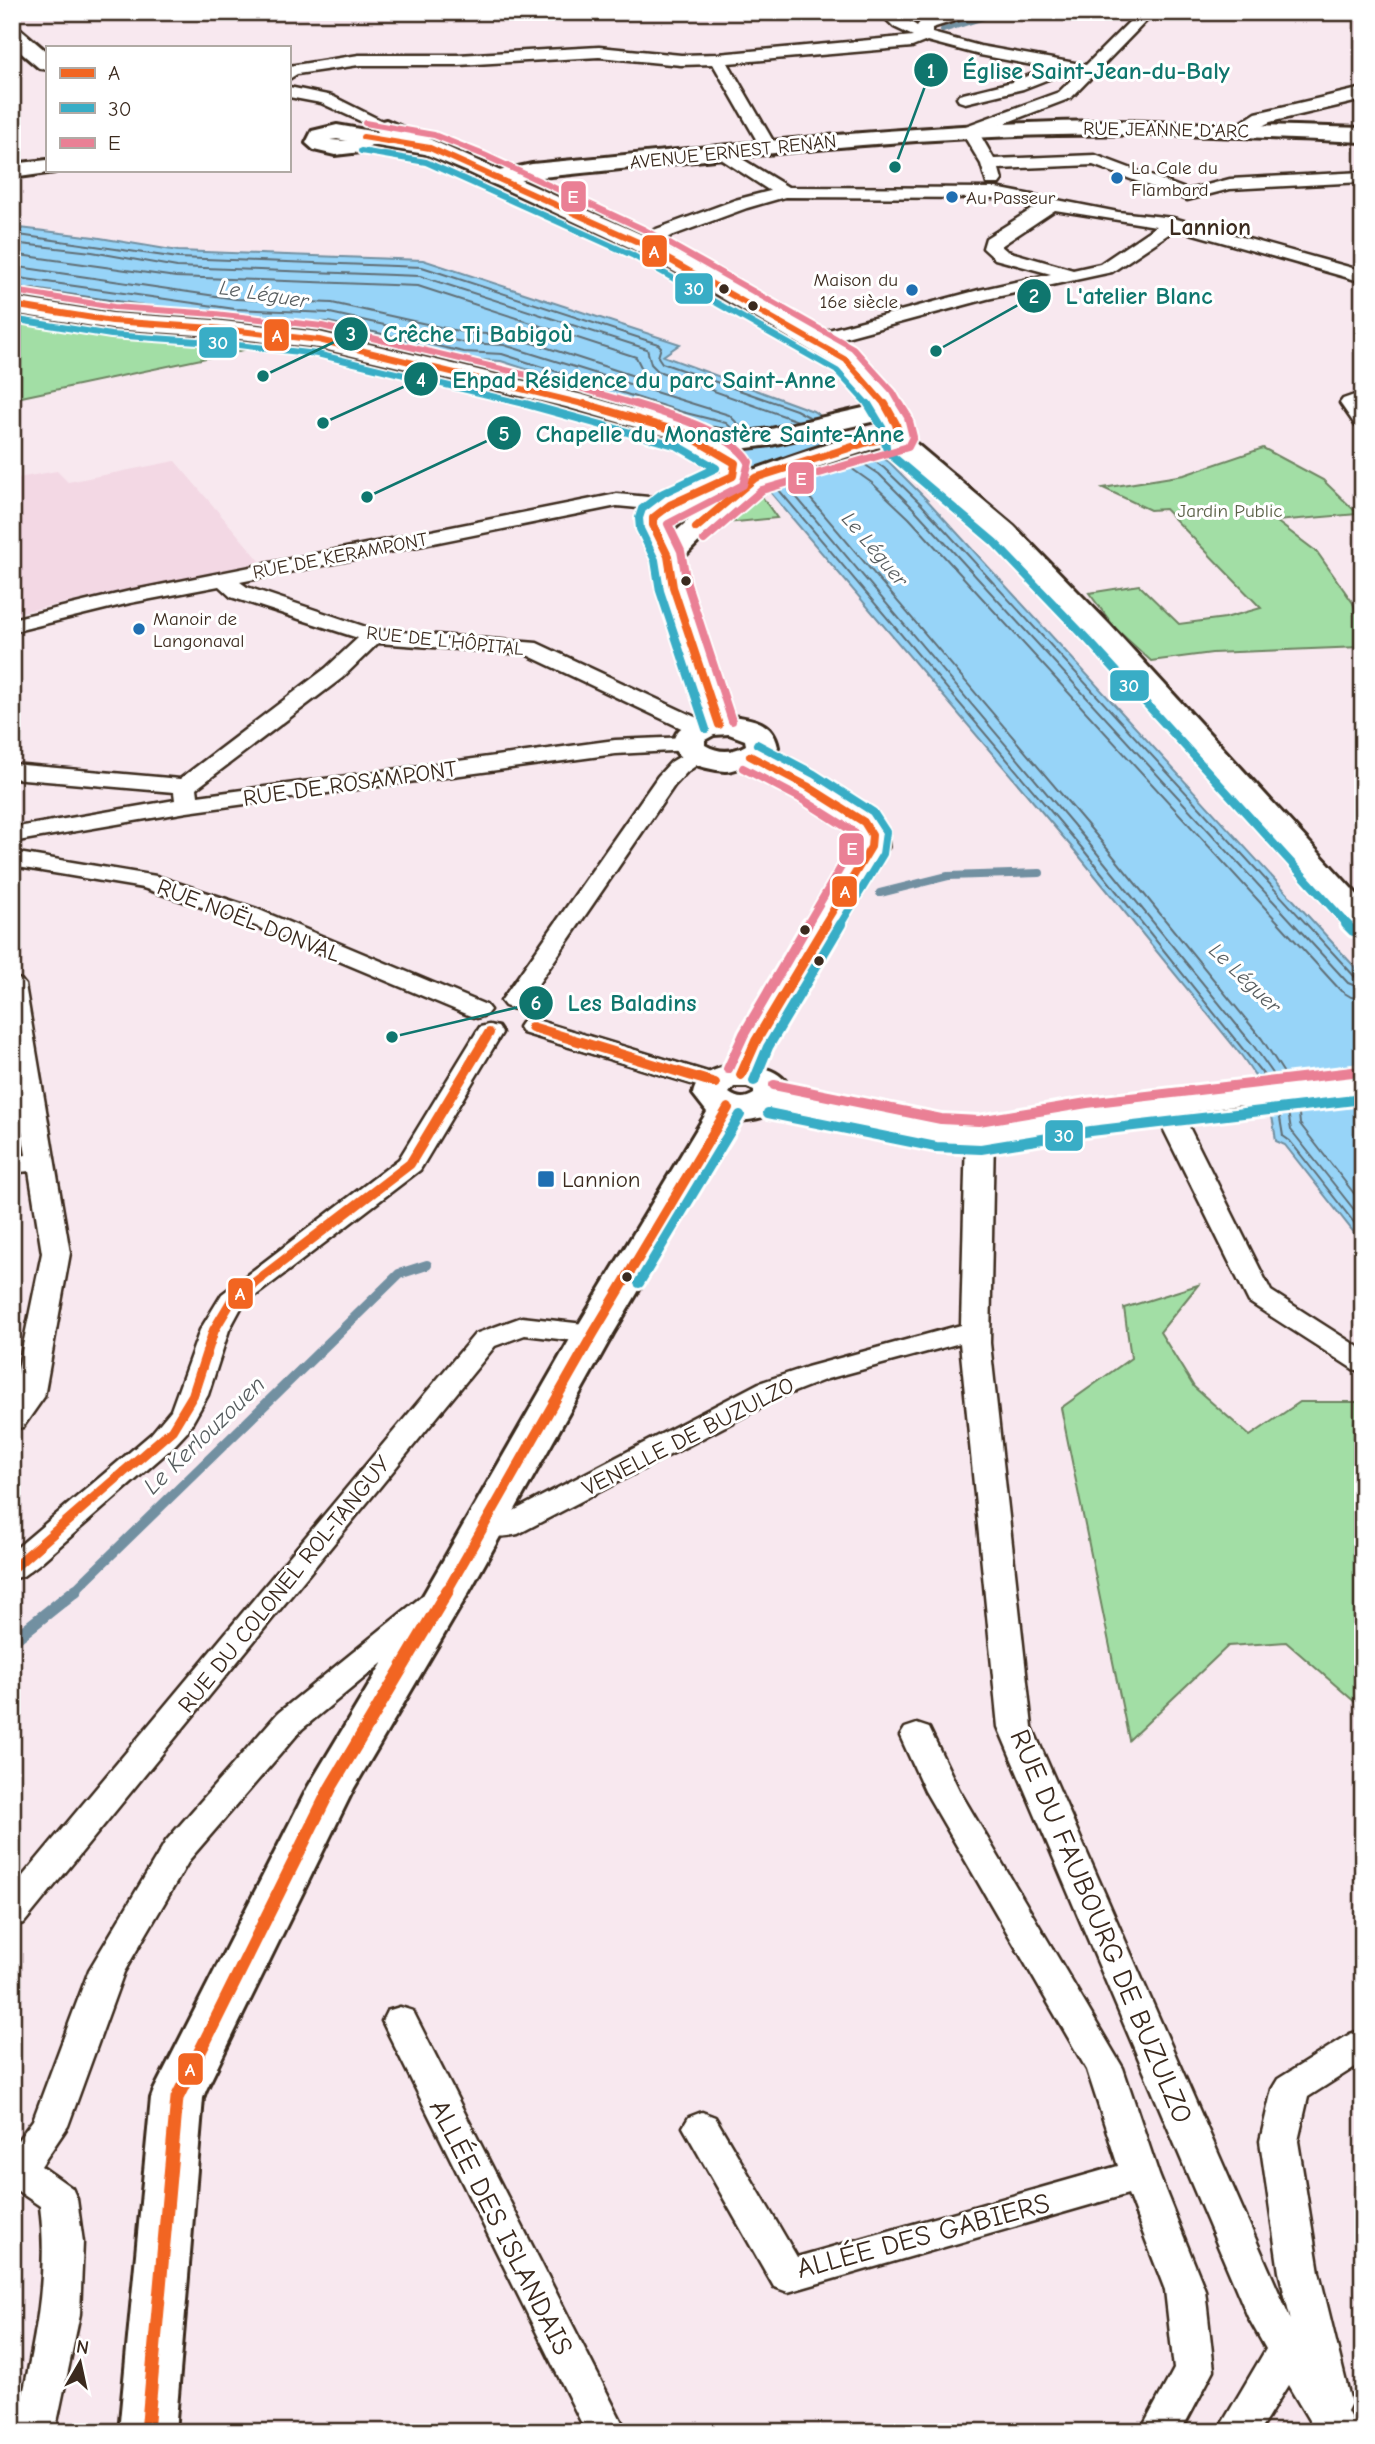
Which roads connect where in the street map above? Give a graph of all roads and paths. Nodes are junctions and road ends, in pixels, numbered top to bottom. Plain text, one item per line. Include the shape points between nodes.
1 (886, 12) edge
2 (968, 12) edge
3 (1148, 12) edge
4 (12, 34) edge
5 (924, 37) junction
6 (718, 59) junction
7 (1068, 66) junction
8 (290, 70) edge
9 (1088, 70) junction
10 (42, 71) edge
11 (295, 92) edge
12 (1363, 94) edge
13 (965, 98) dead end
14 (386, 127) joint
15 (1241, 129) junction
16 (969, 131) junction
17 (333, 133) edge
18 (1363, 135) edge
19 (768, 146) junction
20 (430, 148) junction
21 (721, 151) junction
22 (989, 163) junction
23 (46, 167) edge
24 (12, 172) edge
25 (1363, 177) edge
26 (497, 178) junction
27 (784, 192) junction
28 (996, 193) junction
29 (1051, 205) junction
30 (1173, 223) junction
31 (638, 242) junction
32 (1075, 276) junction
33 (1363, 276) edge
34 (12, 305) edge
35 (813, 340) junction
36 (1357, 401) edge
37 (888, 410) junction
38 (1363, 422) edge
39 (890, 440) junction
40 (732, 448) junction
41 (670, 505) junction
42 (711, 513) junction
43 (668, 556) junction
44 (223, 578) junction
45 (12, 626) edge
46 (373, 636) junction
47 (702, 738) junction
48 (12, 771) edge
49 (186, 795) junction
50 (12, 835) edge
51 (12, 859) edge
52 (1363, 922) edge
53 (12, 985) edge
54 (513, 1000) junction
55 (483, 1022) junction
56 (532, 1027) junction
57 (1363, 1085) edge
58 (728, 1089) junction
59 (1247, 1097) joint
60 (771, 1099) joint
61 (1166, 1108) junction
62 (1127, 1112) joint
63 (980, 1135) junction
64 (41, 1161) junction
65 (12, 1165) edge
66 (975, 1330) junction
67 (593, 1334) junction
68 (1363, 1363) edge
69 (12, 1420) edge
70 (485, 1526) junction
71 (12, 1569) edge
72 (447, 1592) junction
73 (917, 1736) dead end
74 (12, 1914) edge
75 (400, 2021) dead end
76 (1363, 2045) edge
77 (702, 2127) dead end
78 (15, 2171) edge
79 (1140, 2175) junction
80 (1288, 2349) junction
81 (1338, 2431) edge
82 (35, 2432) edge
83 (147, 2432) edge
84 (607, 2432) edge
85 (1160, 2432) edge
86 (1237, 2432) edge

1 - 5 street via 891,20
2 - 5 street via 925,26
3 - 9 street
4 - 10 main road
5 - 6 street via 912,42
5 - 7 street
6 - 8 street via 599,52 359,60
6 - 19 street
7 - 9 street
7 - 13 street via 1017,86
9 - 16 street via 1065,95
11 - 17 street
12 - 15 street via 1263,117
14 - 17 street
14 - 20 main road
15 - 16 main road, RUE JEANNE D'ARC
15 - 18 main road, RUE JEANNE D'ARC
16 - 19 main road, AVENUE ERNEST RENAN
16 - 22 street
17 - 20 main road
17 - 26 main road via 408,152 461,172
19 - 21 main road, AVENUE ERNEST RENAN
20 - 26 main road
21 - 26 main road, AVENUE ERNEST RENAN
21 - 27 street
22 - 25 street via 1095,160 1187,195 1230,184
22 - 28 street
23 - 24 main road
26 - 31 main road
27 - 28 street
27 - 31 street
28 - 29 street
29 - 30 street
29 - 32 street via 992,242 992,248 1001,255
30 - 32 street via 1106,268
30 - 33 street
31 - 35 main road
32 - 35 street via 985,294
34 - 40 main road via 112,321 319,340 574,401
35 - 37 main road via 846,359
36 - 38 street
37 - 39 main road
37 - 40 main road
39 - 42 main road via 755,478
39 - 52 main road via 1004,532
40 - 41 main road via 733,476
41 - 42 street, RUE DE KERAMPONT
41 - 43 main road via 653,518
41 - 44 street, RUE DE KERAMPONT via 617,500
42 - 43 main road
43 - 47 main road
44 - 45 street, RUE DE KERAMPONT
44 - 46 street, RUE DE L'HÔPITAL via 239,592
46 - 47 street, RUE DE L'HÔPITAL via 529,648
46 - 49 street
47 - 49 street, RUE DE ROSAMPONT
47 - 54 street via 666,781
47 - 58 main road via 739,726 761,736 762,747 750,756 848,811 864,822 872,835 871,846
48 - 49 street
49 - 50 street, RUE DE ROSAMPONT
51 - 55 street, RUE NOËL DONVAL via 147,881 247,914
53 - 64 street
54 - 55 street via 494,1001
54 - 56 street via 537,1012
55 - 56 street via 512,1035
55 - 71 street via 410,1164 232,1300 211,1334 199,1386 176,1426
56 - 58 street
57 - 59 street
58 - 60 main road via 758,1108
58 - 67 main road
59 - 61 street
60 - 63 street via 939,1133
61 - 62 street
61 - 68 street via 1259,1296
62 - 63 street
63 - 66 street, RUE DU FAUBOURG DE BUZULZO
64 - 65 street
64 - 69 street via 56,1253 29,1397
66 - 70 street, VENELLE DE BUZULZO via 770,1390 507,1527
66 - 80 street, RUE DU FAUBOURG DE BUZULZO via 1015,1727 1268,2317
67 - 70 main road
67 - 74 street, RUE DU COLONEL ROL-TANGUY via 522,1326 485,1340
70 - 72 main road
72 - 78 street via 290,1721 178,1850 107,1970 49,2126
72 - 83 main road via 331,1787 177,2098
73 - 79 street via 948,1802 1105,2068
75 - 84 street, ALLÉE DES ISLANDAIS
76 - 81 street via 1291,2089 1279,2141 1299,2272
77 - 79 street, ALLÉE DES GABIERS via 788,2276
78 - 82 street via 58,2199 64,2242 60,2314
79 - 85 street via 1185,2290 1194,2370
80 - 81 street, RUE DU FAUBOURG DE BUZULZO
80 - 86 street

